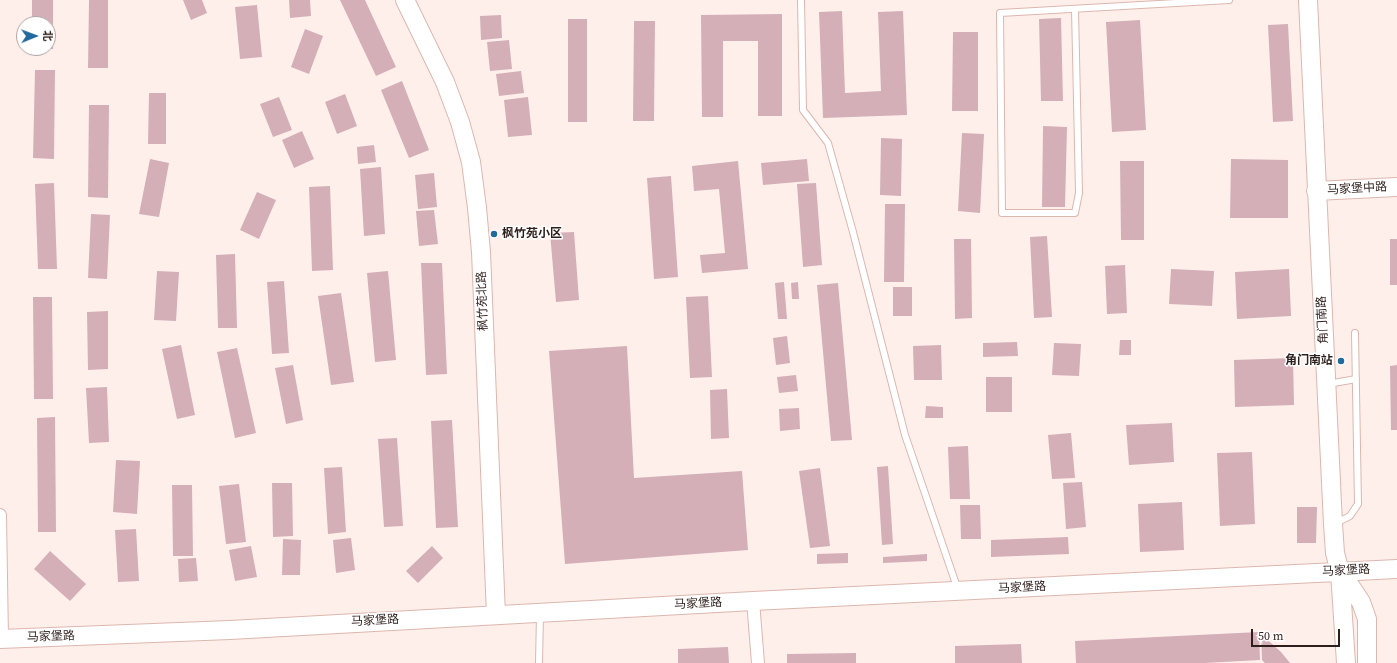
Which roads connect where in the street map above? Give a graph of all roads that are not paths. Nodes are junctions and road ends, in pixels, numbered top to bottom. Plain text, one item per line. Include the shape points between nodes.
1 (405, 0) edge
2 (802, 0) edge
3 (1229, 0) edge
4 (1308, 0) edge
5 (1075, 9) junction
6 (1397, 187) edge
7 (1316, 191) junction
8 (1355, 333) dead end
9 (1356, 379) junction
10 (1326, 384) junction
11 (0, 515) edge
12 (1333, 524) junction
13 (1397, 569) edge
14 (1340, 572) junction
15 (959, 591) junction
16 (753, 601) junction
17 (540, 612) junction
18 (496, 615) junction
19 (1, 639) edge
20 (539, 663) edge
21 (758, 663) edge
22 (1346, 663) edge
23 (1367, 663) edge

1 - 18 main road, 枫竹苑北路 via 445,82 460,122 471,162 478,208
2 - 15 lane via 803,110 828,143 905,435
3 - 5 lane
4 - 7 main road, 角门南路
5 - 5 lane via 1000,13 1002,213 1075,213 1079,193
6 - 7 main road, 马家堡中路
7 - 10 main road, 角门南路
8 - 9 lane
9 - 10 lane
9 - 12 lane via 1358,504 1350,516
10 - 12 main road, 角门南路
11 - 19 street
12 - 14 main road, 角门南路 via 1335,552
13 - 14 main road, 马家堡路
14 - 15 main road, 马家堡路
14 - 22 main road, 角门南路
14 - 23 main road via 1361,602 1367,619
15 - 16 main road, 马家堡路
16 - 17 main road, 马家堡路
16 - 21 street
17 - 18 main road, 马家堡路
17 - 20 lane
18 - 19 main road, 马家堡路 via 230,630

